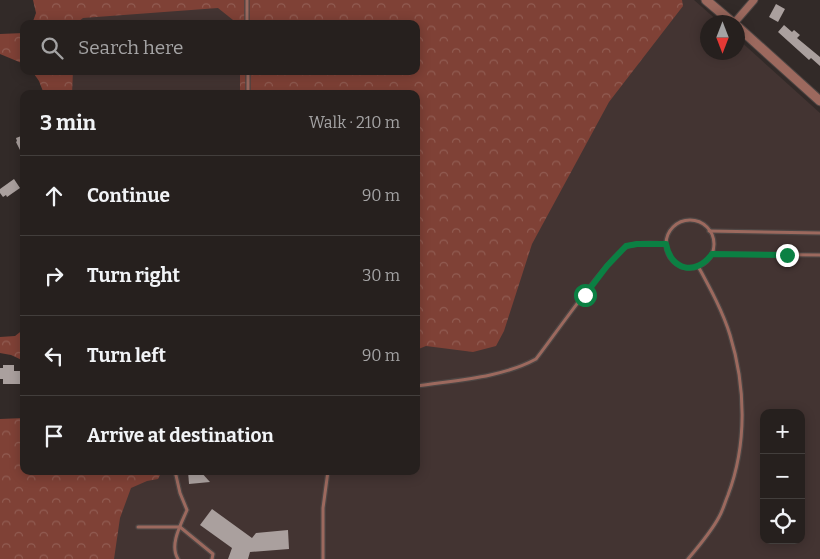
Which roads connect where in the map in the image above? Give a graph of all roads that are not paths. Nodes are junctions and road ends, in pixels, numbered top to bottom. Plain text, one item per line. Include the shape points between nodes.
1 (247, 0) edge
2 (706, 0) edge
3 (754, 0) edge
4 (725, 15) edge
5 (740, 15) edge
6 (247, 20) edge
7 (745, 33) edge
8 (248, 75) edge
9 (248, 90) edge
10 (820, 101) edge
11 (709, 231) junction
12 (820, 233) edge
13 (666, 244) junction
14 (712, 254) junction
15 (820, 255) edge
16 (698, 266) junction
17 (420, 385) edge
18 (176, 475) edge
19 (327, 475) edge
20 (138, 527) dead end
21 (180, 527) junction
22 (178, 559) edge
23 (212, 559) edge
24 (322, 559) edge
25 (688, 559) edge

1 - 6 lane
2 - 4 street
3 - 5 street
7 - 10 street
8 - 9 lane
11 - 12 lane
11 - 13 lane via 700,222 681,222 668,234
11 - 14 lane via 714,245
13 - 16 lane via 668,253 680,266
13 - 17 lane via 626,246 536,359 491,374
14 - 15 lane
14 - 16 lane
16 - 25 lane via 736,354 742,397 742,440 735,477 720,515
18 - 21 lane via 187,510
19 - 24 lane
20 - 21 lane
21 - 22 lane via 175,539
21 - 23 lane via 213,554

